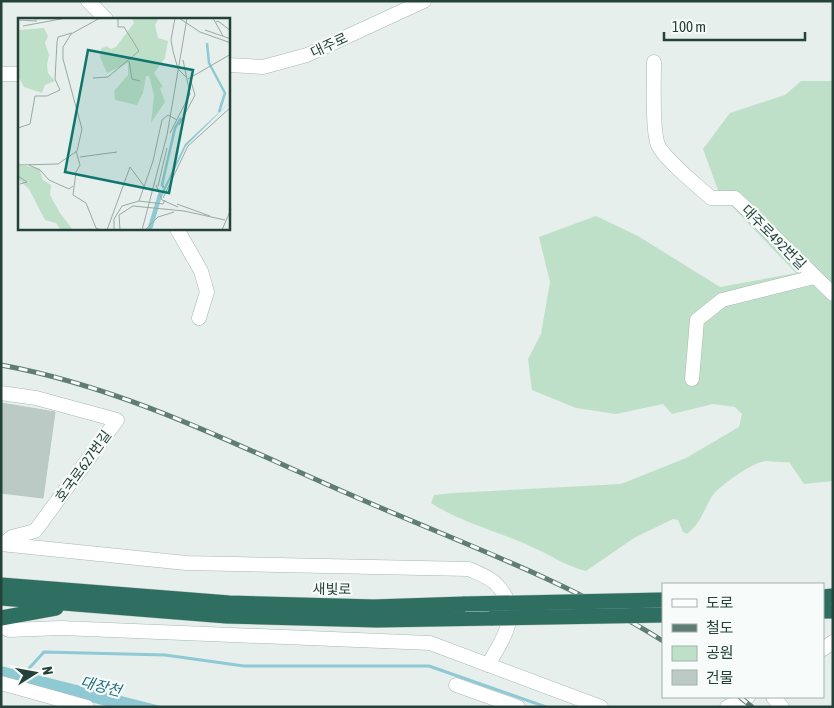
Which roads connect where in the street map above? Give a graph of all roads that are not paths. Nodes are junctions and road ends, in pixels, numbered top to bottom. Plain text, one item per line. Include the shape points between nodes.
1 (88, 1) edge
2 (424, 1) edge
3 (105, 18) edge
4 (654, 62) dead end
5 (230, 65) edge
6 (1, 74) edge
7 (18, 74) edge
8 (178, 230) edge
9 (814, 277) junction
10 (833, 294) edge
11 (199, 318) dead end
12 (692, 379) dead end
13 (1, 393) edge
14 (2, 544) edge
15 (1, 585) edge
16 (1, 598) edge
17 (662, 600) edge
18 (78, 604) junction
19 (662, 615) edge
20 (1, 618) edge
21 (1, 626) edge
22 (488, 665) junction
23 (1, 683) edge
24 (456, 685) dead end
25 (746, 698) edge
26 (87, 707) edge
27 (518, 707) edge
28 (601, 707) edge
29 (727, 707) edge

1 - 3 street
2 - 5 street, 대주로 via 307,56 263,67
4 - 9 street, 대주로492번길 via 658,145 711,198 735,198
6 - 7 street
8 - 11 street via 201,271 207,292
9 - 10 street, 대주로492번길
9 - 12 street, 대주로492번길 via 722,300 697,320
13 - 14 street, 호국로627번길 via 36,398 117,420 35,531 12,536
14 - 22 street via 186,563 469,569 496,583 509,602 510,625
15 - 17 highway, 새빛로, bridge via 229,603 374,607
16 - 18 highway
18 - 19 highway, bridge via 227,616 377,620
18 - 20 highway
21 - 22 street via 9,630 61,628 430,642
22 - 28 street
23 - 26 street
24 - 27 street
25 - 29 street

